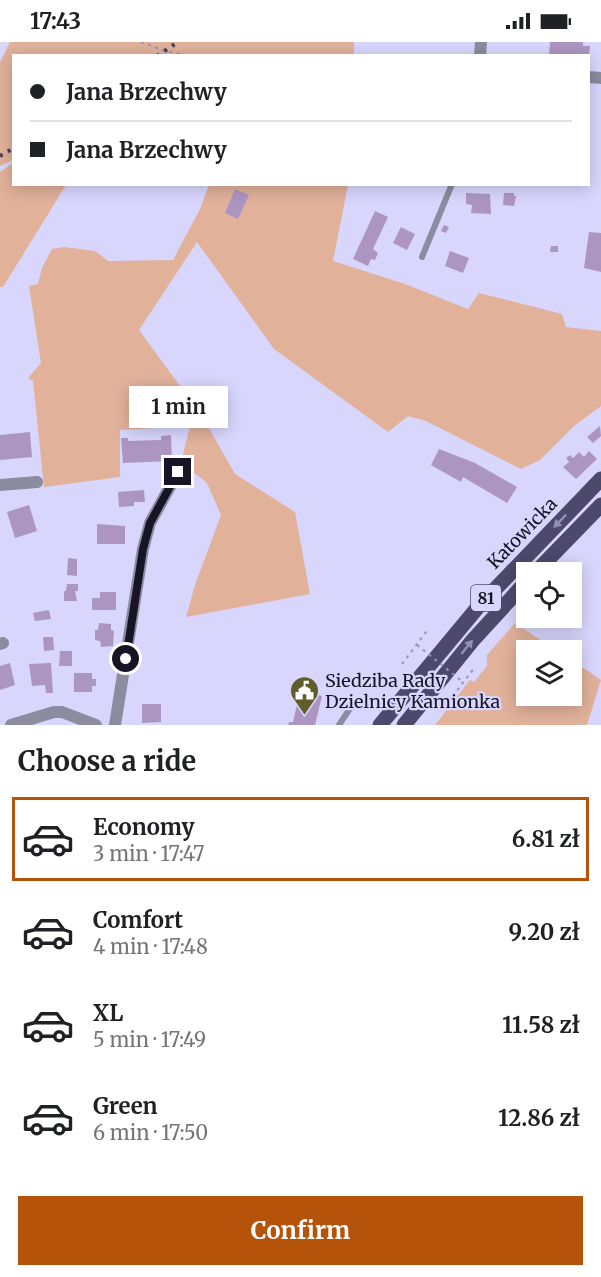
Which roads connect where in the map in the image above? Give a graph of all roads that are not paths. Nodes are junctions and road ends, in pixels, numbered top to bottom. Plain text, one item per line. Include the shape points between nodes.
1 (451, 186) edge
2 (422, 257) dead end
3 (178, 472) dead end
4 (601, 479) edge
5 (37, 482) dead end
6 (0, 485) edge
7 (601, 505) edge
8 (546, 562) edge
9 (516, 593) edge
10 (353, 704) dead end
11 (11, 725) edge
12 (96, 725) edge
13 (115, 725) edge
14 (339, 725) edge
15 (380, 725) edge
16 (404, 725) edge

1 - 2 lane
3 - 13 street via 150,523 143,549
4 -> 15 main road, Katowicka / 81 via 478,607
5 - 6 street
7 - 8 main road, Katowicka
16 -> 9 main road, Katowicka / 81
10 - 14 lane
11 - 12 street via 54,712

